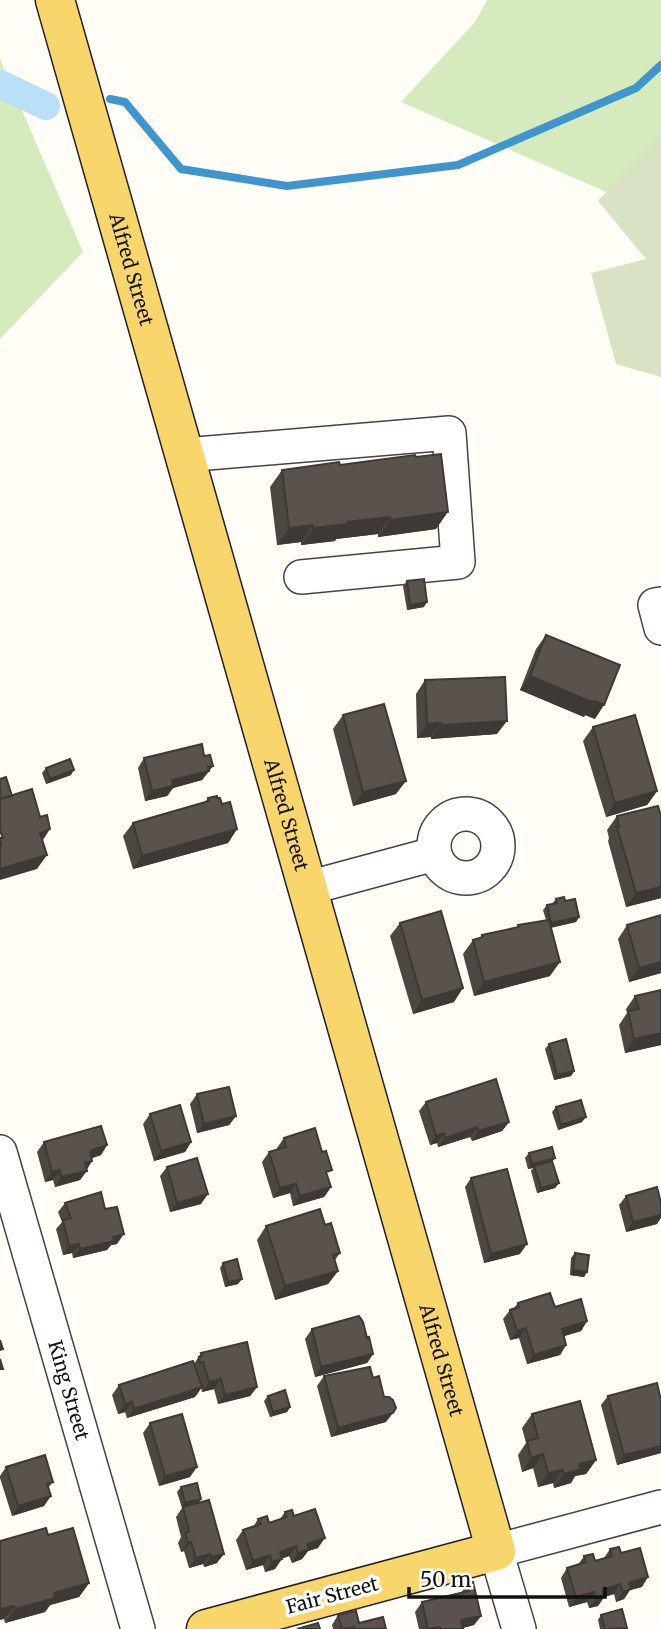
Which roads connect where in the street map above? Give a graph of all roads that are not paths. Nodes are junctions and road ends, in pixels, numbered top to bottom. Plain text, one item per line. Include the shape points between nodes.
1 (55, 0) edge
2 (184, 455) junction
3 (301, 578) dead end
4 (435, 854) dead end
5 (308, 888) junction
6 (0, 1152) edge
7 (661, 1507) edge
8 (496, 1551) junction
9 (138, 1629) edge
10 (206, 1629) edge
11 (519, 1629) edge

1 - 2 main road, Alfred Street
2 - 3 street via 449,433 458,562
2 - 5 main road, Alfred Street
4 - 5 street
5 - 8 main road, Alfred Street
6 - 9 street, King Street
7 - 8 street, Fair Street
8 - 10 main road, Fair Street
8 - 11 street, Alfred Street

